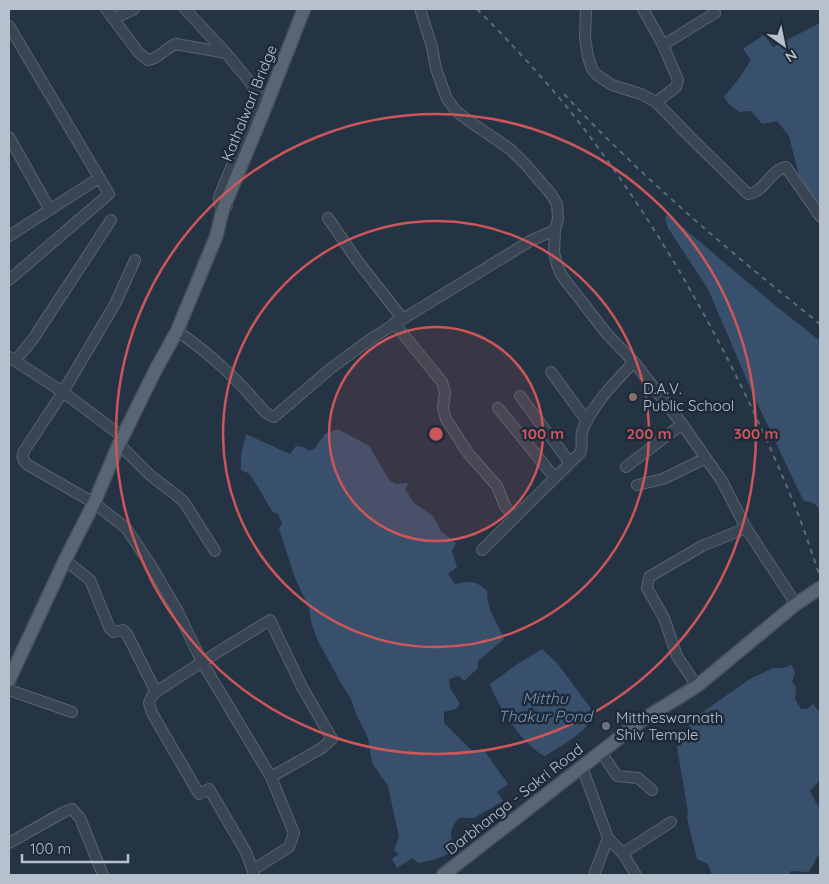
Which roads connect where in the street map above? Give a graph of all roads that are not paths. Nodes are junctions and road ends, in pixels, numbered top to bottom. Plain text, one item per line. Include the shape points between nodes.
1 (106, 9) edge
2 (134, 9) edge
3 (185, 9) edge
4 (304, 9) edge
5 (309, 9) edge
6 (420, 9) edge
7 (586, 9) edge
8 (647, 10) edge
9 (716, 13) dead end
10 (113, 19) junction
11 (9, 26) edge
12 (663, 45) junction
13 (226, 52) junction
14 (656, 102) junction
15 (9, 137) edge
16 (99, 178) junction
17 (222, 209) junction
18 (50, 210) junction
19 (820, 216) edge
20 (328, 218) dead end
21 (111, 220) dead end
22 (554, 230) junction
23 (9, 236) edge
24 (135, 260) dead end
25 (9, 280) edge
26 (398, 321) junction
27 (177, 330) junction
28 (11, 360) edge
29 (634, 362) junction
30 (550, 372) dead end
31 (62, 392) junction
32 (520, 396) dead end
33 (498, 408) dead end
34 (587, 421) junction
35 (682, 424) junction
36 (121, 440) junction
37 (706, 458) junction
38 (570, 463) junction
39 (626, 467) dead end
40 (555, 478) junction
41 (637, 485) dead end
42 (94, 503) junction
43 (515, 518) junction
44 (746, 528) junction
45 (215, 550) dead end
46 (482, 550) dead end
47 (65, 560) junction
48 (820, 588) edge
49 (796, 604) junction
50 (202, 662) junction
51 (10, 672) edge
52 (697, 686) junction
53 (9, 690) edge
54 (156, 692) junction
55 (72, 712) dead end
56 (601, 752) junction
57 (582, 767) junction
58 (271, 777) junction
59 (652, 790) dead end
60 (671, 822) dead end
61 (608, 838) junction
62 (9, 842) edge
63 (623, 853) junction
64 (254, 873) edge
65 (103, 875) edge
66 (443, 875) edge
67 (594, 875) edge
68 (636, 875) edge

1 - 10 street
2 - 10 street
3 - 13 street
4 - 17 main road, Kathalwari Bridge
5 - 17 street via 232,201
6 - 22 street via 447,99 456,111 510,149 545,186 557,204 558,219
7 - 14 street via 585,38 592,70 612,85
8 - 12 street
9 - 12 street
10 - 13 street via 138,53 148,60 156,59 176,44
11 - 16 street
12 - 14 street via 678,84
13 - 17 street via 256,89 259,98 220,191 218,200
14 - 19 street via 748,194 754,193 786,167
15 - 18 street
16 - 18 street
16 - 25 street via 109,194
17 - 27 main road, Kathalwari Bridge via 216,237
18 - 23 street
20 - 26 street
21 - 28 street via 38,332
22 - 26 street via 530,241
22 - 29 street via 554,252 562,276 607,334
24 - 31 street via 115,304
26 - 27 street via 330,369 278,415 271,417 207,352
26 - 43 street via 442,382 446,420 468,453 497,486 505,506
27 - 36 main road, Kathalwari Bridge
28 - 31 street
29 - 34 street
29 - 35 street
30 - 34 street
31 - 36 street
31 - 42 street via 24,451 23,460
32 - 38 street
33 - 40 street
34 - 38 street via 581,434 582,449
35 - 37 street
35 - 39 street
36 - 42 main road, Kathalwari Bridge
36 - 45 street via 150,475 184,502
37 - 41 street via 663,479
37 - 44 street
38 - 40 street
40 - 43 street
42 - 47 main road, Kathalwari Bridge
42 - 50 street via 126,528 177,610
43 - 46 street
44 - 49 street
44 - 52 street via 702,546 649,577 647,588 664,618 677,656
47 - 51 main road, Kathalwari Bridge
47 - 54 street via 90,580 109,627 112,631 125,632
48 - 49 main road, Darbhanga - Sakri Road
49 - 52 main road, Darbhanga - Sakri Road
50 - 54 street
50 - 58 street
50 - 58 street via 270,620 302,687 332,739
52 - 56 main road, Darbhanga - Sakri Road via 642,720
53 - 55 street
54 - 64 street via 148,703 152,713 200,794 209,789 246,852
56 - 57 main road, Darbhanga - Sakri Road
56 - 59 street via 617,776 638,778
57 - 61 street
57 - 66 main road, Darbhanga - Sakri Road
58 - 64 street via 294,833 289,847
60 - 63 street
61 - 63 street
61 - 67 street
62 - 65 street via 72,809 80,818
63 - 68 street

